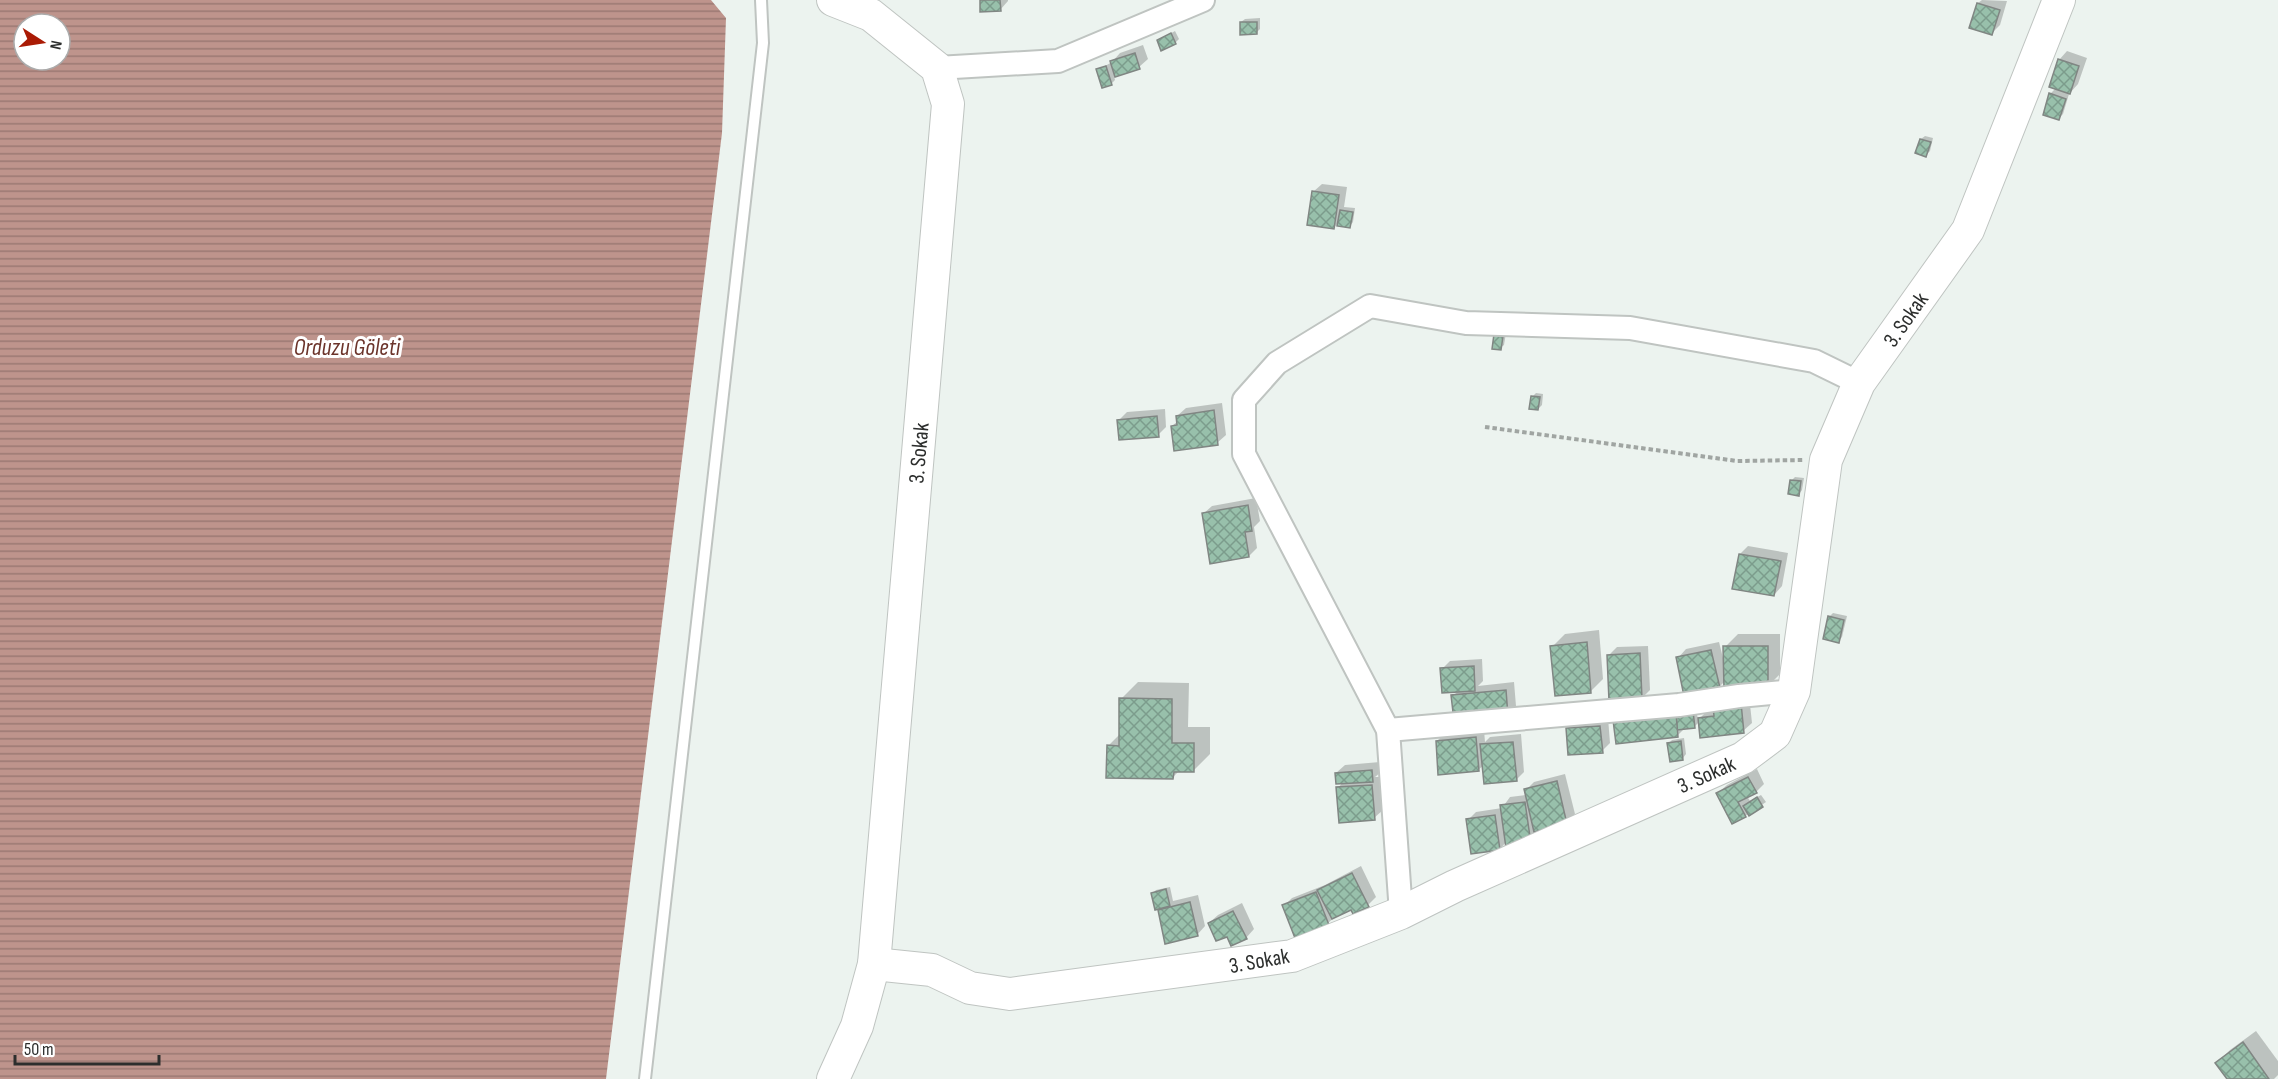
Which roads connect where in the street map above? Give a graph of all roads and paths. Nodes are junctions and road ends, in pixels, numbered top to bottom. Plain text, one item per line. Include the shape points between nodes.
1 (762, 0) edge
2 (833, 0) edge
3 (1203, 0) edge
4 (2059, 0) edge
5 (937, 68) junction
6 (1859, 383) junction
7 (1485, 427) dead end
8 (1826, 460) junction
9 (1794, 691) junction
10 (1388, 730) junction
11 (1401, 913) junction
12 (874, 964) junction
13 (645, 1079) edge
14 (833, 1079) edge

1 - 13 lane via 763,43
2 - 5 street via 871,15
3 - 5 street via 1058,61
4 - 6 street, 3. Sokak via 1968,230
5 - 12 street, 3. Sokak via 948,104
6 - 8 street, 3. Sokak
6 - 10 street via 1814,361 1630,328 1466,324 1370,306 1277,363 1244,400 1244,454
7 - 8 path via 1737,461
8 - 9 street, 3. Sokak
9 - 10 street
9 - 11 street, 3. Sokak via 1775,734 1743,758
10 - 11 street
11 - 12 street, 3. Sokak via 1292,956 1030,993 990,993 969,988 932,970
12 - 14 street, 3. Sokak via 857,1026

